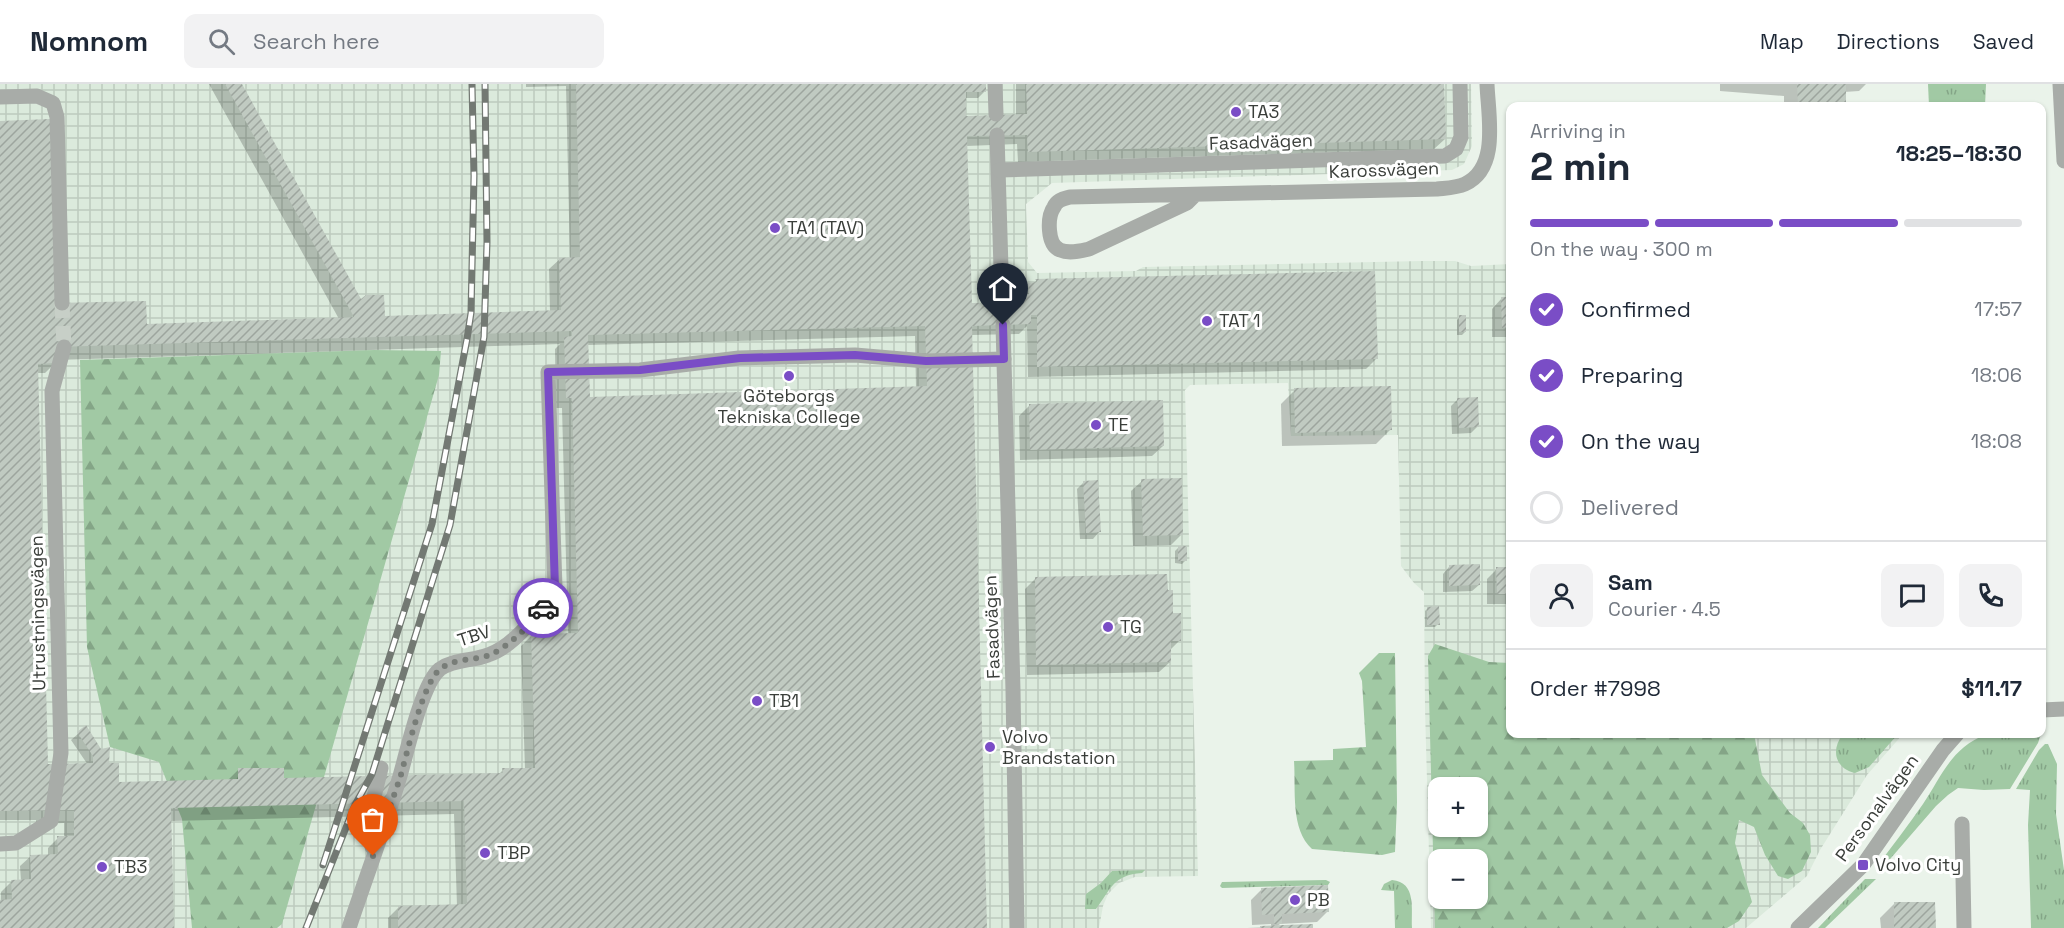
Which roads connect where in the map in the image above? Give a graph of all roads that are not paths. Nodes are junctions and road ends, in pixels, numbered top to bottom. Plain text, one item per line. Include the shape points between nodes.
1 (995, 84) edge
2 (1460, 84) edge
3 (1487, 84) edge
4 (2060, 84) edge
5 (0, 97) edge
6 (996, 114) dead end
7 (997, 135) dead end
8 (2064, 161) edge
9 (999, 170) junction
10 (1195, 195) junction
11 (1002, 302) tunnel mouth
12 (62, 303) tunnel mouth
13 (1003, 325) tunnel mouth
14 (64, 347) tunnel mouth
15 (1004, 359) junction
16 (2064, 709) edge
17 (2046, 710) edge
18 (1954, 738) edge
19 (381, 768) dead end
20 (1962, 825) dead end
21 (0, 844) edge
22 (366, 877) junction
23 (349, 928) edge
24 (1017, 928) edge
25 (1798, 928) edge
26 (1964, 928) edge

1 - 6 street
2 - 9 street, Fasadvägen via 1461,137 1456,149 1445,156
3 - 10 street, Karossvägen via 1488,155 1484,166 1468,183 1437,189
4 - 8 street
5 - 12 street via 37,96 53,103 57,117
7 - 9 street
9 - 11 street
10 - 10 street, Karossvägen via 1061,199 1053,207 1050,220 1052,244 1074,252 1089,249 1187,203
13 - 15 street, Fasadvägen
14 - 21 street, Utrustningsvägen via 52,391 61,753 51,821 16,843
15 - 22 street, TBV via 926,361 855,355 740,358 640,370 548,372 555,588 541,612 506,646 439,670 418,714
15 - 24 street, Fasadvägen
16 - 17 street
18 - 25 street, Personalvägen via 1863,865
19 - 22 street via 371,809 372,843
20 - 26 street
22 - 23 street, TBV

